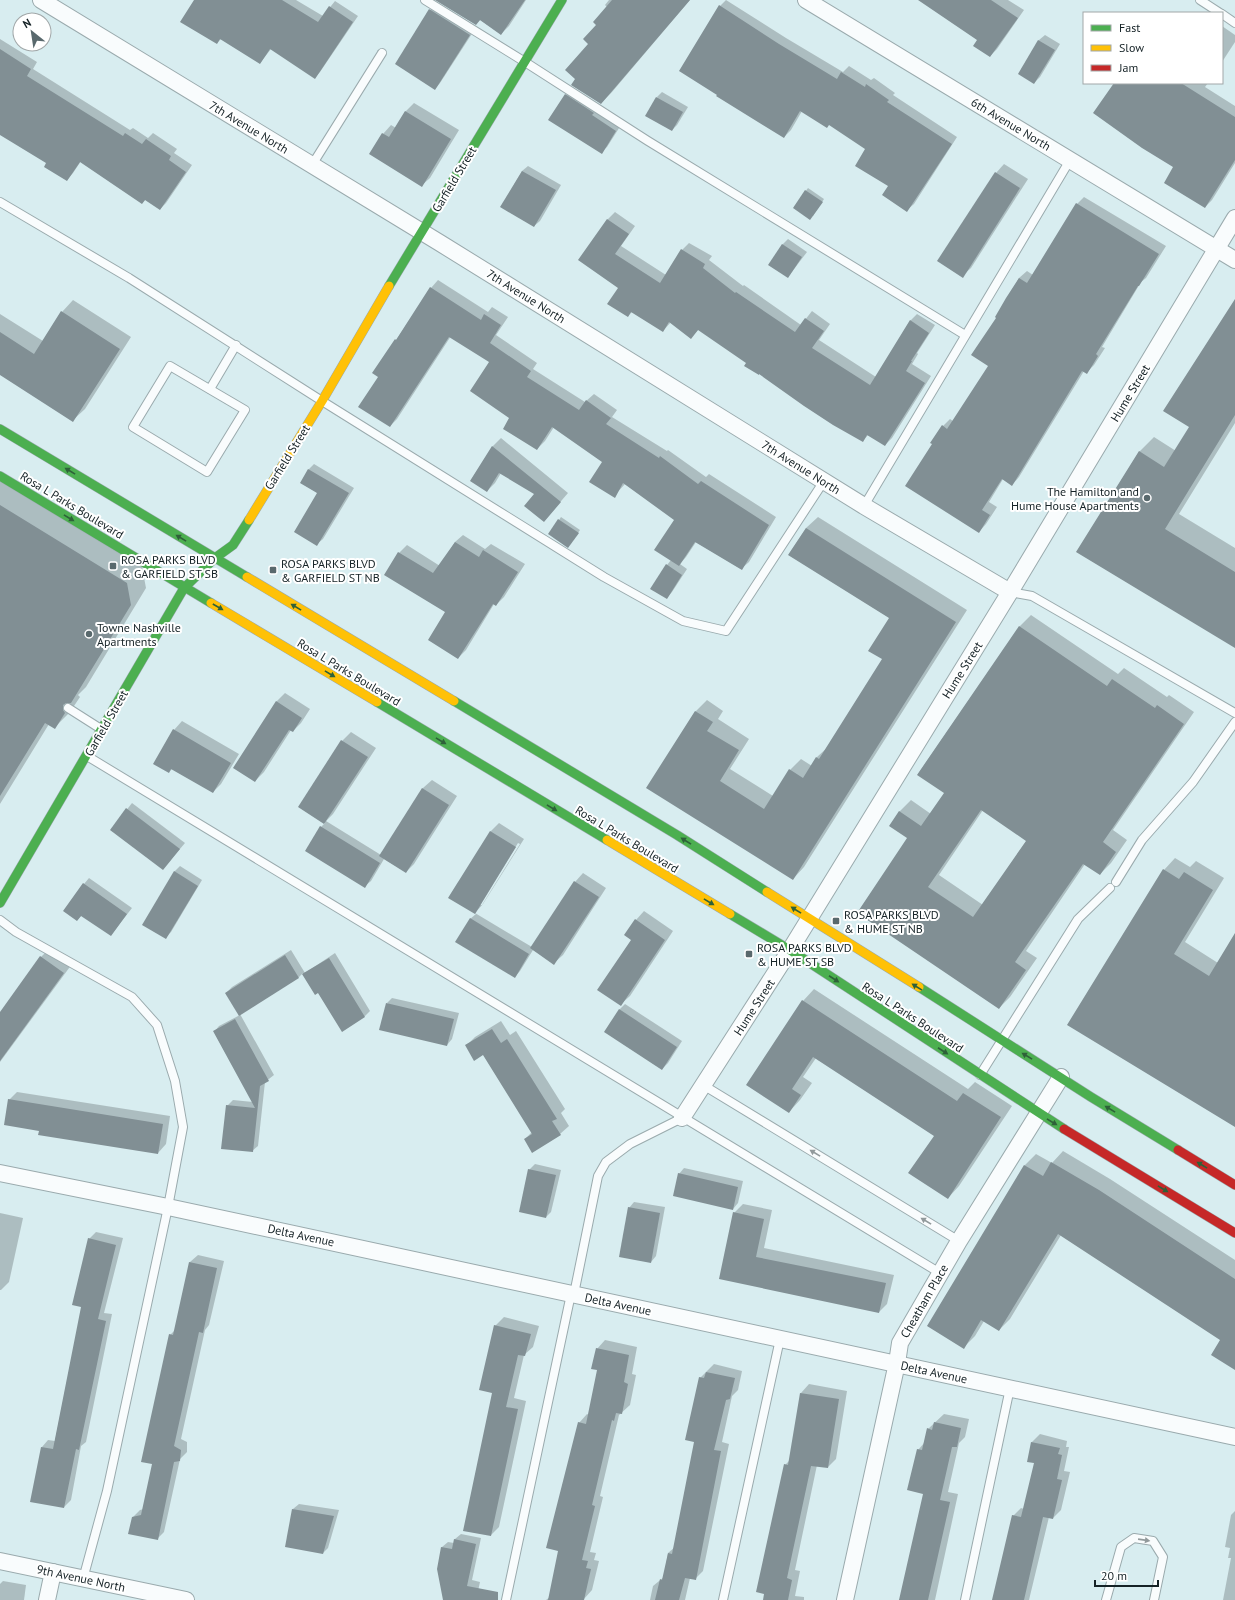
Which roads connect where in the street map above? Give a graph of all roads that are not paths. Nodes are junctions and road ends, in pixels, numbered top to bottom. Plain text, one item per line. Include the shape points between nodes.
1 (41, 0) edge
2 (425, 0) edge
3 (562, 0) edge
4 (806, 0) edge
5 (1200, 0) edge
6 (1218, 12) edge
7 (1223, 15) edge
8 (1235, 23) edge
9 (382, 53) dead end
10 (525, 62) junction
11 (1070, 160) junction
12 (312, 165) junction
13 (0, 202) edge
14 (1235, 218) edge
15 (421, 232) junction
16 (1217, 248) junction
17 (1235, 260) edge
18 (965, 335) junction
19 (236, 345) junction
20 (210, 388) junction
21 (322, 401) junction
22 (0, 429) edge
23 (0, 476) edge
24 (824, 481) junction
25 (864, 506) junction
26 (215, 558) junction
27 (184, 588) junction
28 (1010, 592) junction
29 (68, 708) dead end
30 (1235, 713) edge
31 (1235, 722) edge
32 (102, 730) junction
33 (87, 755) junction
34 (1116, 882) dead end
35 (1110, 888) dead end
36 (0, 903) edge
37 (809, 919) junction
38 (0, 920) edge
39 (790, 950) junction
40 (1002, 1041) junction
41 (980, 1075) junction
42 (1061, 1077) junction
43 (703, 1085) junction
44 (1037, 1113) junction
45 (682, 1118) junction
46 (0, 1172) edge
47 (1235, 1185) edge
48 (168, 1207) junction
49 (1235, 1233) edge
50 (959, 1241) junction
51 (940, 1273) junction
52 (573, 1294) junction
53 (780, 1339) junction
54 (897, 1363) junction
55 (1010, 1388) junction
56 (1235, 1436) edge
57 (0, 1561) edge
58 (53, 1572) junction
59 (83, 1578) junction
60 (47, 1600) edge
61 (186, 1600) edge
62 (506, 1600) edge
63 (723, 1600) edge
64 (846, 1600) edge
65 (965, 1600) edge
66 (1106, 1600) edge
67 (1154, 1600) edge

1 - 12 street, 7th Avenue North
2 - 10 lane
3 - 10 main road, Garfield Street
4 - 11 street, 6th Avenue North
5 - 6 lane
7 - 8 lane
9 - 12 lane
10 - 15 main road, Garfield Street
10 - 18 lane via 648,141
11 - 16 street, 6th Avenue North
11 - 18 lane
12 - 15 street, 7th Avenue North
13 - 19 lane
14 - 16 street, Hume Street
15 - 21 main road, Garfield Street
15 - 24 street, 7th Avenue North
16 - 17 street, 6th Avenue North
16 - 28 street, Hume Street
18 - 25 lane
19 - 20 lane
19 - 21 lane
20 - 20 lane via 245,410 207,472 133,427 170,366
21 - 24 lane via 604,577 683,621 726,631
21 - 26 main road, Garfield Street via 233,545
26 -> 22 main road
23 -> 27 main road, Rosa L Parks Boulevard
24 - 25 street, 7th Avenue North
25 - 28 street, 7th Avenue North
26 - 27 main road, Garfield Street
37 -> 26 main road via 676,835
27 - 32 main road, Garfield Street
27 -> 39 main road, Rosa L Parks Boulevard
28 - 30 lane via 1032,596
28 - 37 street, Hume Street
29 - 32 lane
31 - 34 lane via 1193,782 1142,840
32 - 33 main road, Garfield Street
33 - 36 main road, Garfield Street
33 - 45 lane
35 - 40 lane via 1078,919
37 - 39 street, Hume Street
40 -> 37 main road
38 - 48 lane via 16,932 132,997 157,1025 175,1081 183,1127
39 -> 41 main road, Rosa L Parks Boulevard
39 - 43 street, Hume Street
40 - 41 lane
42 -> 40 main road
41 - 44 main road, Rosa L Parks Boulevard
42 - 44 street, Cheatham Place
47 -> 42 main road
43 - 45 street, Hume Street
50 -> 43 lane
44 -> 49 main road, Rosa L Parks Boulevard
44 - 50 street, Cheatham Place
45 - 51 lane
45 - 52 lane via 630,1144 606,1162 598,1176
46 - 48 street, Delta Avenue
48 - 52 street, Delta Avenue
48 - 59 lane via 107,1492
50 - 51 street, Cheatham Place
51 - 54 street, Cheatham Place via 900,1343
52 - 53 street, Delta Avenue
52 - 62 lane
53 - 54 street, Delta Avenue
53 - 63 lane
54 - 55 street, Delta Avenue
54 - 64 street, Cheatham Place
55 - 56 street, Delta Avenue
55 - 65 lane
57 - 58 street, 9th Avenue North
58 - 59 street, 9th Avenue North
58 - 60 street
59 - 61 street, 9th Avenue North
66 -> 67 lane via 1120,1547 1134,1538 1153,1541 1163,1557

